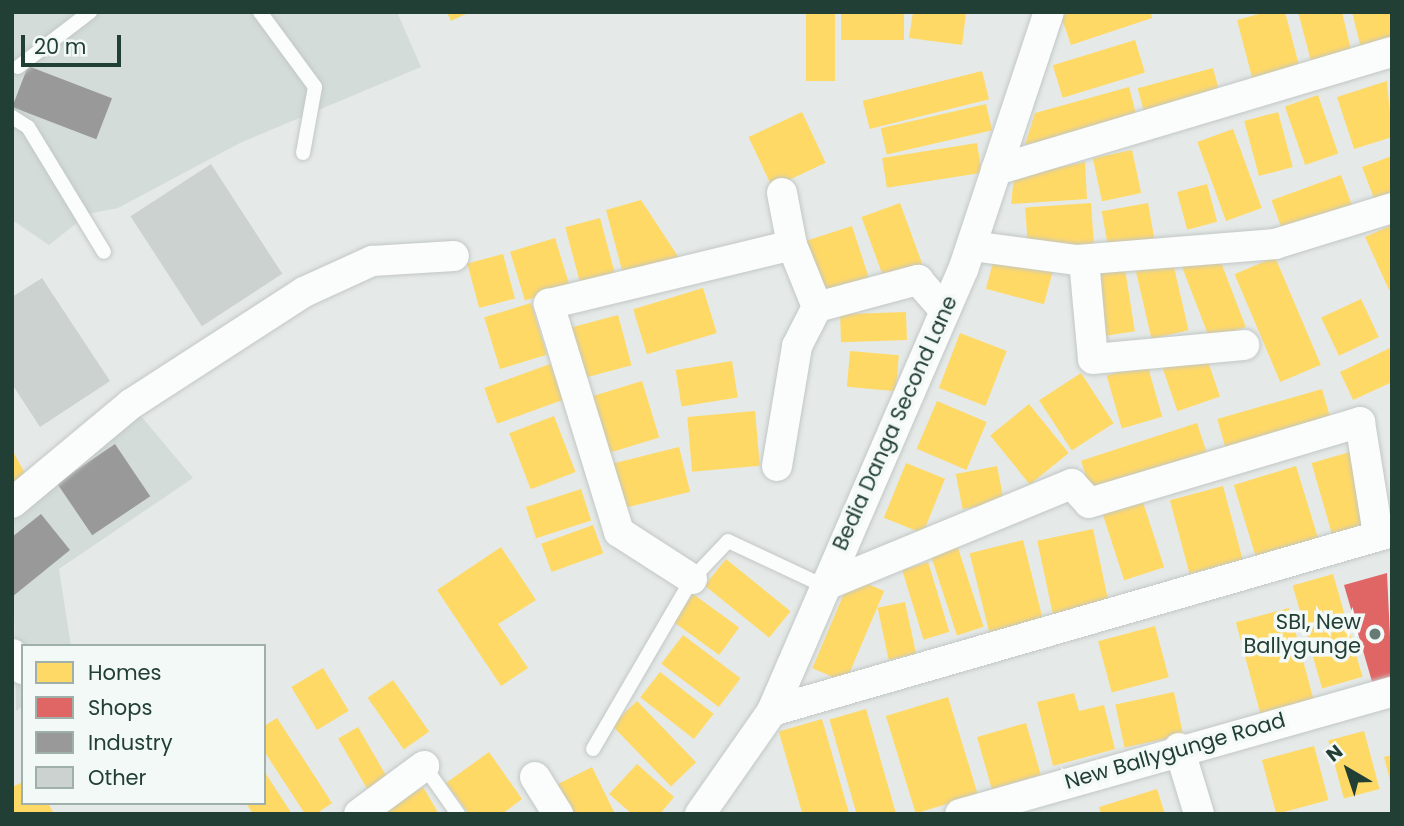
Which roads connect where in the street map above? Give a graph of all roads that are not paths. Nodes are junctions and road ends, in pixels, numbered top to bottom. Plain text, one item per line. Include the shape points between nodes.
1 (90, 12) edge
2 (260, 12) edge
3 (1049, 12) edge
4 (1392, 52) edge
5 (18, 67) dead end
6 (12, 117) edge
7 (303, 153) dead end
8 (996, 170) junction
9 (782, 193) dead end
10 (1392, 208) edge
11 (792, 245) junction
12 (972, 246) junction
13 (104, 252) dead end
14 (454, 256) dead end
15 (1084, 260) junction
16 (817, 307) junction
17 (945, 311) junction
18 (1244, 345) dead end
19 (777, 466) dead end
20 (12, 503) edge
21 (1385, 534) edge
22 (692, 579) junction
23 (824, 586) junction
24 (1392, 692) edge
25 (772, 711) junction
26 (1179, 748) junction
27 (593, 749) dead end
28 (424, 766) joint
29 (535, 777) dead end
30 (359, 814) edge
31 (458, 814) edge
32 (558, 814) edge
33 (700, 814) edge
34 (960, 814) edge
35 (1199, 814) edge

1 - 5 lane
2 - 7 lane via 315,87
3 - 8 street, Bedia Danga Second Lane
4 - 8 street
6 - 13 lane via 29,127
8 - 12 street, Bedia Danga Second Lane
9 - 11 street
10 - 15 street via 1275,244
11 - 16 street
11 - 22 street via 548,304 619,532
12 - 15 street
12 - 17 street, Bedia Danga Second Lane
14 - 20 street via 372,261 304,292 131,404
15 - 18 street via 1093,359
16 - 17 street via 918,280
16 - 19 street via 797,346
17 - 23 street, Bedia Danga Second Lane
21 - 23 street via 1360,422 1089,503 1072,484
21 - 25 street
22 - 23 lane via 728,541
22 - 27 lane
23 - 25 street, Bedia Danga Second Lane
24 - 26 street, New Ballygunge Road
25 - 33 street, Bedia Danga Second Lane
26 - 34 street, New Ballygunge Road
26 - 35 street
28 - 30 street
28 - 31 lane
29 - 32 street

